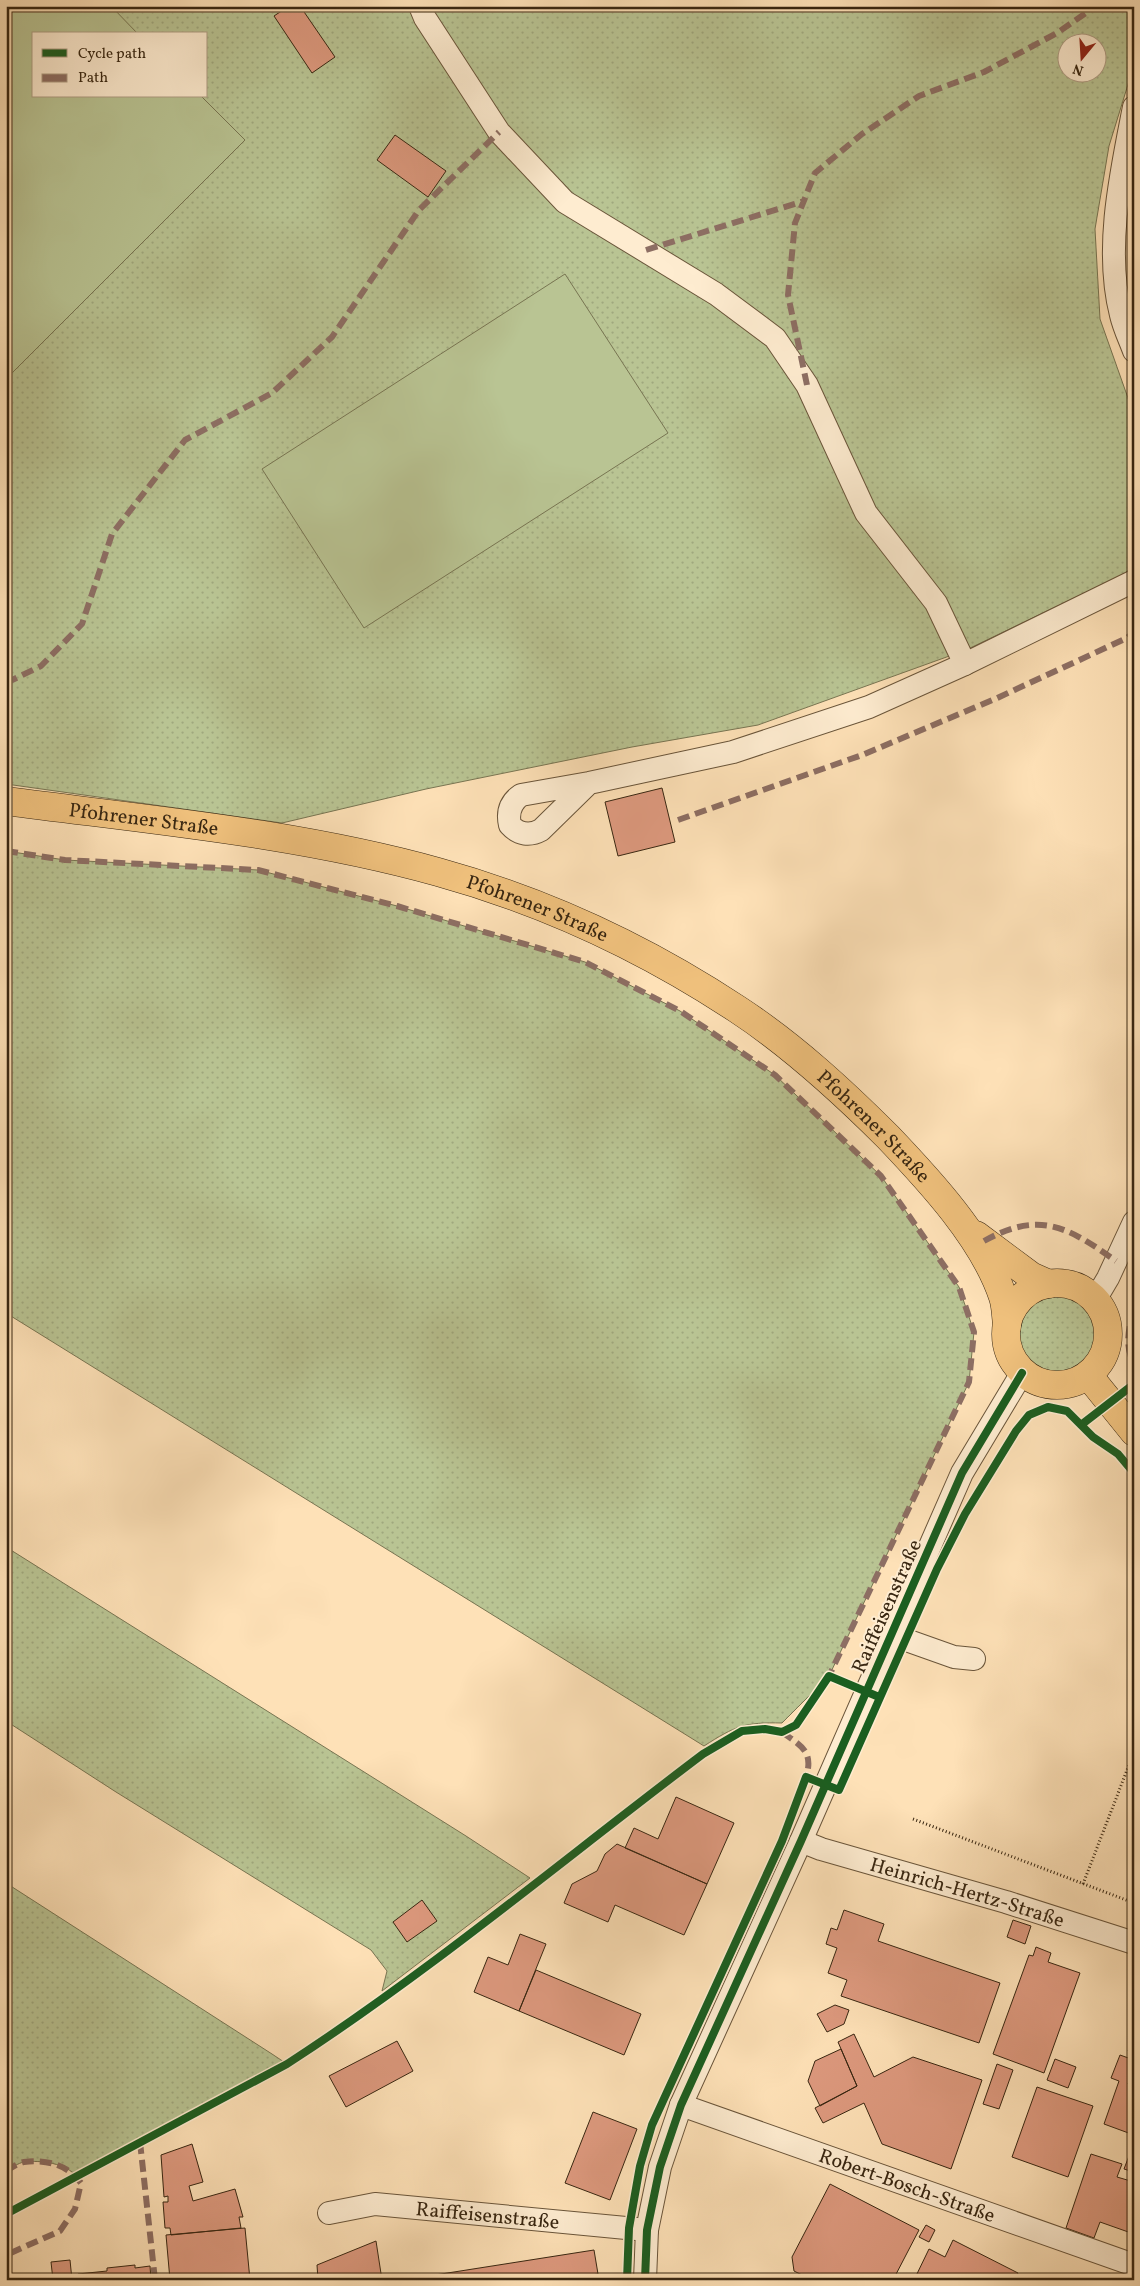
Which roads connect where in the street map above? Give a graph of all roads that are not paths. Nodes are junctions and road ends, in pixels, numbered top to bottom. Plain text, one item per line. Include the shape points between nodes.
1 (420, 6) edge
2 (1134, 107) edge
3 (1134, 351) edge
4 (1134, 580) edge
5 (965, 664) junction
6 (589, 783) dead end
7 (6, 801) edge
8 (1134, 1222) edge
9 (966, 1228) junction
10 (1049, 1284) junction
11 (1095, 1300) junction
12 (1006, 1326) junction
13 (1022, 1373) junction
14 (1088, 1375) junction
15 (1134, 1432) edge
16 (892, 1635) junction
17 (974, 1659) dead end
18 (801, 1841) junction
19 (1134, 1943) edge
20 (681, 2105) junction
21 (329, 2213) dead end
22 (647, 2230) junction
23 (1134, 2265) edge
24 (645, 2280) edge

1 - 5 street via 499,132 566,202 716,294 775,338 807,385 866,513 936,604
2 - 3 street via 1119,186 1114,257 1121,315
4 - 5 street
5 - 6 street via 869,707 733,752
7 - 9 main road, Pfohrener Straße via 224,830 384,859 490,888 593,930 691,981 781,1041 867,1116
8 - 11 street
9 - 10 main road, Pfohrener Straße via 1031,1276
9 - 12 main road, Pfohrener Straße via 1004,1299
10 - 11 main road via 1066,1284 1082,1289
10 - 12 main road via 1034,1288 1021,1298
11 - 14 main road via 1104,1314 1108,1339 1100,1363
12 - 13 main road via 1007,1345
13 - 14 main road via 1042,1383 1058,1386 1074,1383
13 - 16 street, Raiffeisenstraße via 962,1473
14 - 15 main road
16 - 17 street via 954,1657
16 - 18 street, Raiffeisenstraße
18 - 19 street, Heinrich-Hertz-Straße
18 - 20 street, Raiffeisenstraße
20 - 22 street, Raiffeisenstraße via 660,2167
20 - 23 street, Robert-Bosch-Straße
21 - 22 street, Raiffeisenstraße via 375,2204
22 - 24 street, Raiffeisenstraße

